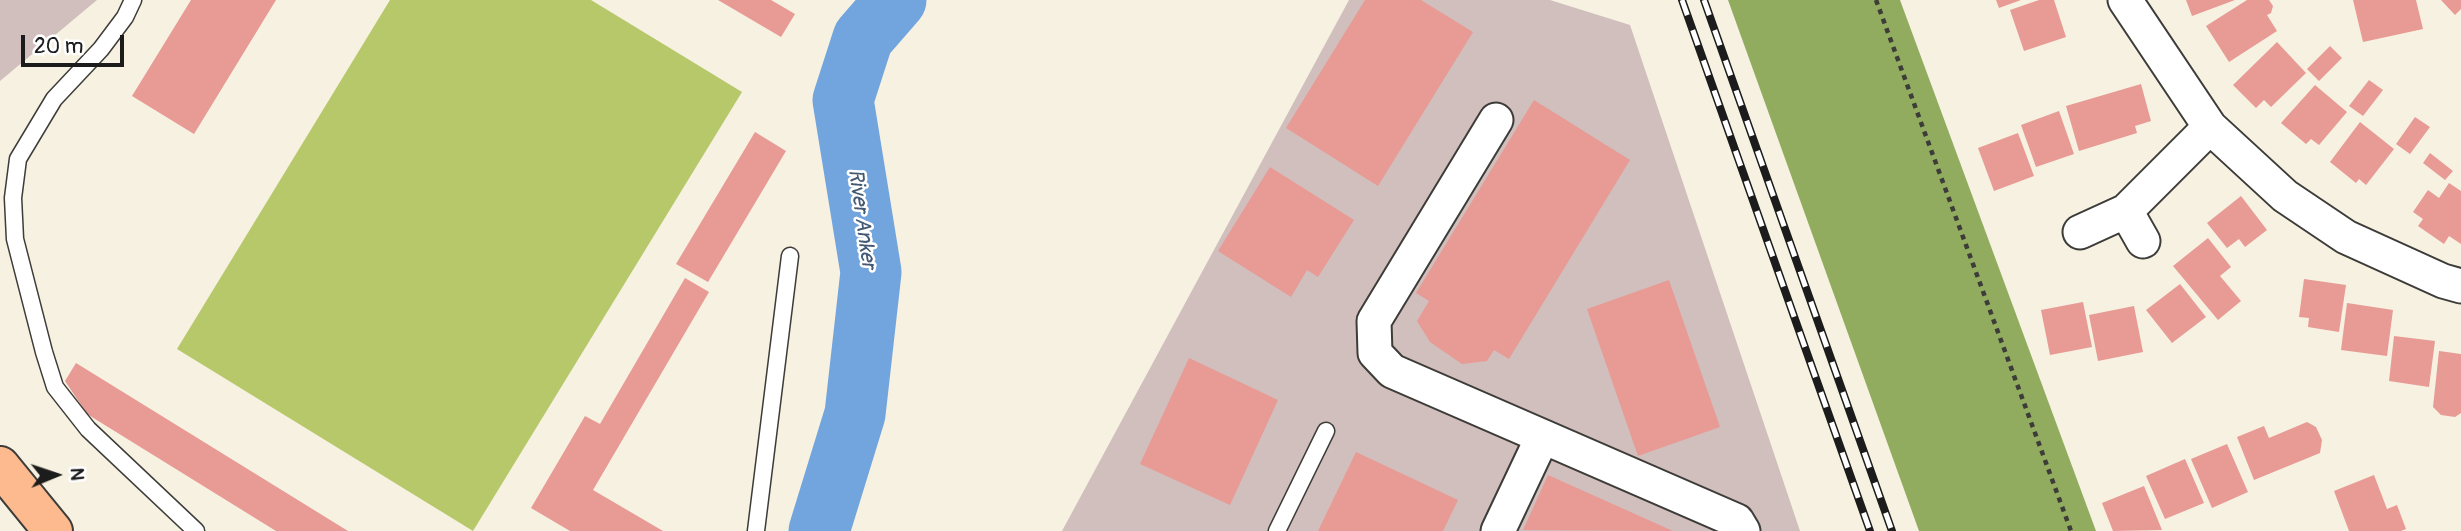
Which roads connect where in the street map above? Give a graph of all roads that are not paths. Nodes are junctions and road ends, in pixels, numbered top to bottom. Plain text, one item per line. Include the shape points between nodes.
1 (133, 0) edge
2 (2126, 0) edge
3 (1496, 120) dead end
4 (2210, 127) junction
5 (2126, 211) junction
6 (2080, 232) dead end
7 (2144, 241) dead end
8 (790, 256) dead end
9 (2461, 286) edge
10 (1326, 432) dead end
11 (1542, 438) junction
12 (0, 466) edge
13 (53, 531) edge
14 (196, 531) edge
15 (756, 531) edge
16 (1277, 531) edge
17 (1498, 531) edge
18 (1743, 531) edge

1 - 14 lane via 101,49 54,99 18,159 13,198 15,239 55,387 88,429
2 - 4 street
3 - 11 street via 1374,321 1375,353 1392,371
4 - 5 street
4 - 9 street via 2285,196 2346,237
5 - 6 street
5 - 7 street
8 - 15 lane
10 - 16 lane
11 - 17 street
11 - 18 street via 1737,521
12 - 13 main road

